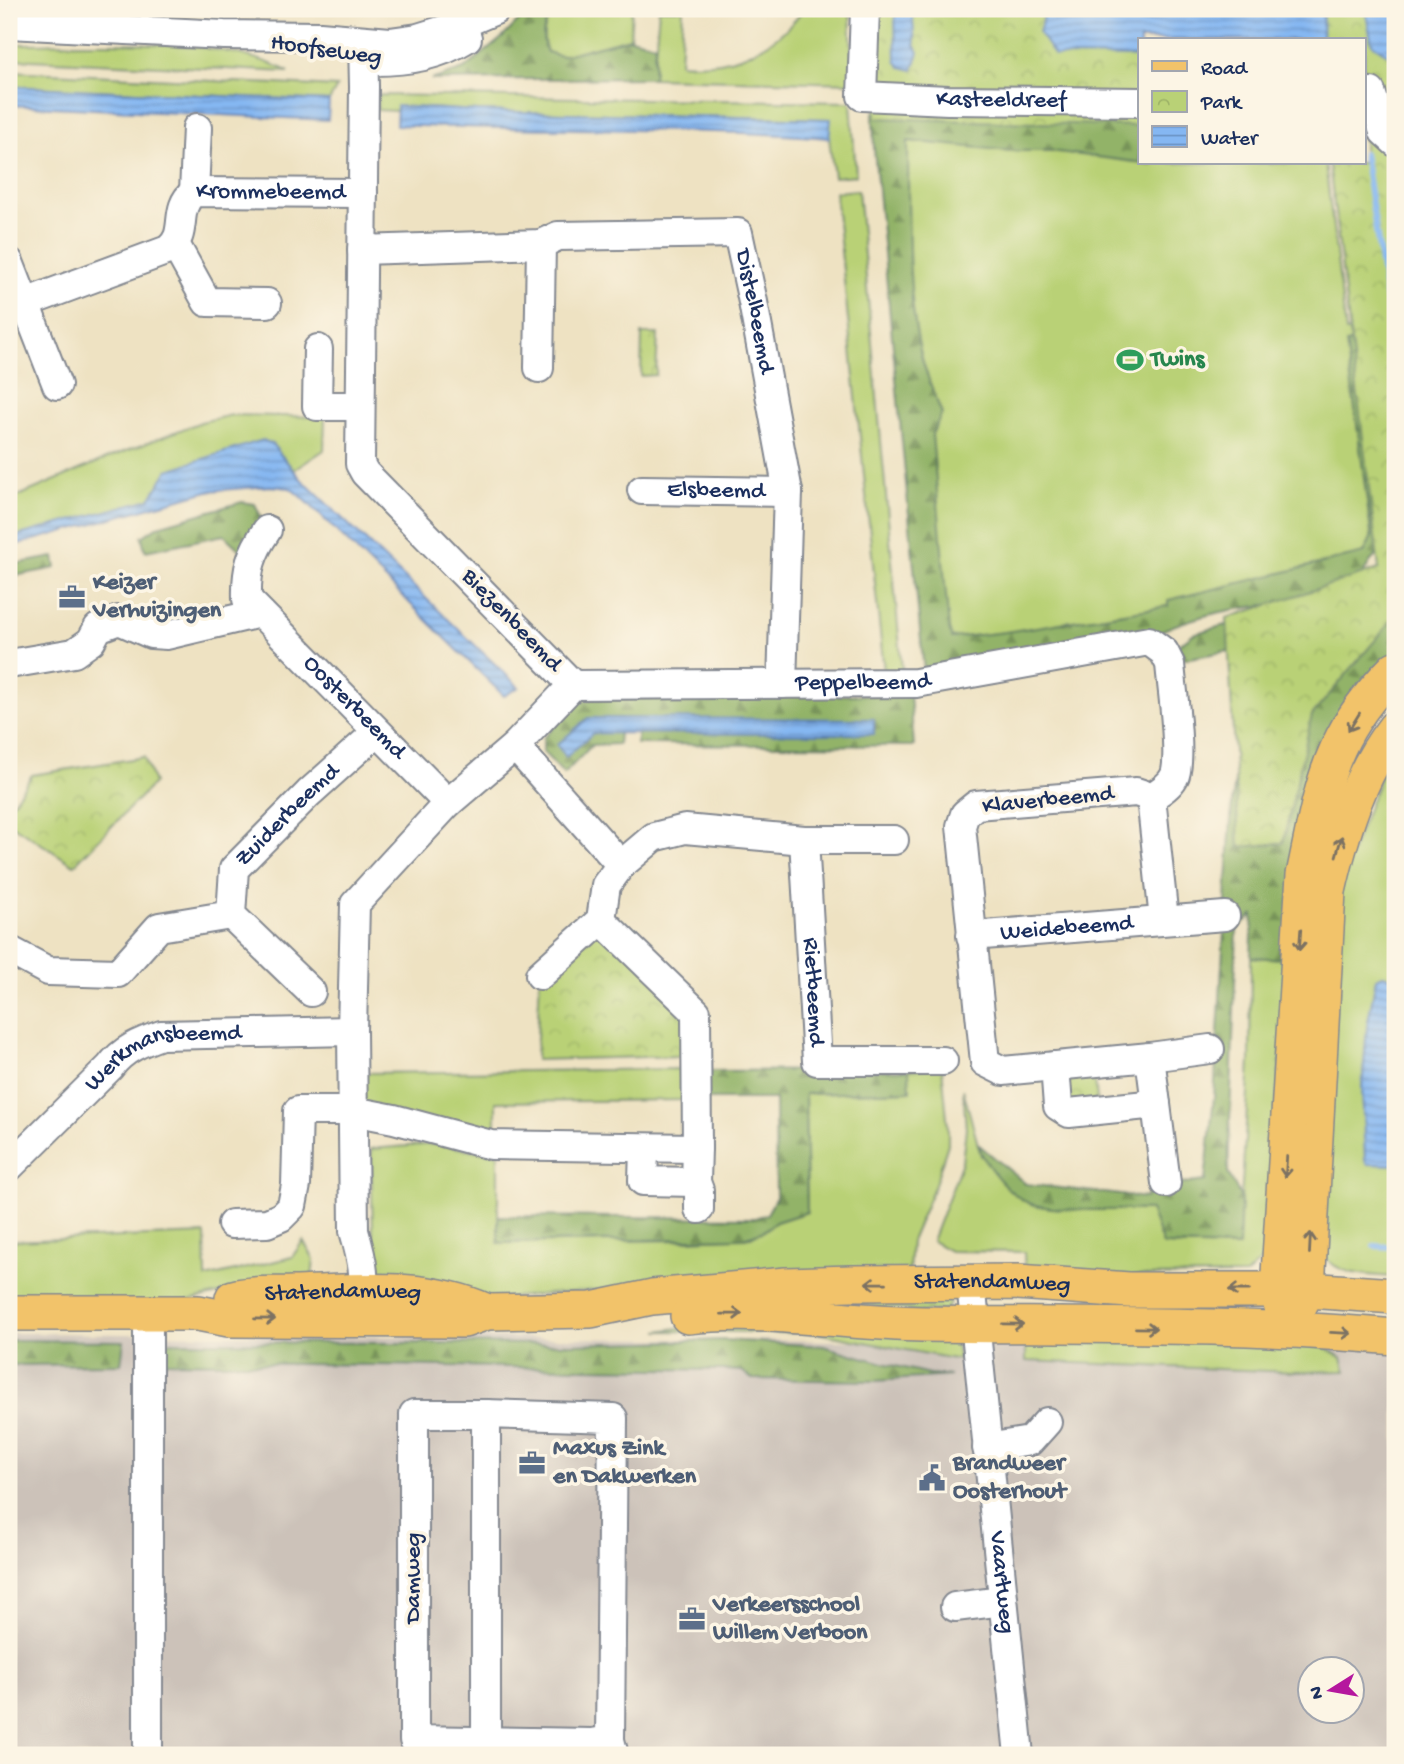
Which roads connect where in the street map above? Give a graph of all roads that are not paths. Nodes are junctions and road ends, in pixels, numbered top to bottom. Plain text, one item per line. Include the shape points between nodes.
1 (496, 9) edge
2 (865, 9) edge
3 (9, 24) edge
4 (363, 51) junction
5 (1366, 93) edge
6 (1138, 102) edge
7 (197, 128) dead end
8 (1395, 142) edge
9 (194, 192) junction
10 (363, 192) junction
11 (175, 244) junction
12 (541, 244) junction
13 (362, 250) junction
14 (9, 262) edge
15 (267, 303) dead end
16 (17, 306) edge
17 (318, 349) dead end
18 (539, 369) dead end
19 (57, 385) dead end
20 (360, 406) junction
21 (642, 490) dead end
22 (788, 492) junction
23 (267, 530) dead end
24 (260, 613) junction
25 (9, 664) edge
26 (1395, 668) edge
27 (782, 684) junction
28 (573, 685) junction
29 (1395, 728) edge
30 (377, 732) junction
31 (514, 746) junction
32 (1151, 797) junction
33 (448, 803) junction
34 (804, 840) junction
35 (894, 840) dead end
36 (621, 865) junction
37 (231, 915) junction
38 (1225, 916) dead end
39 (601, 920) junction
40 (1164, 920) junction
41 (971, 936) junction
42 (9, 950) edge
43 (540, 975) dead end
44 (311, 992) dead end
45 (352, 1031) junction
46 (1210, 1049) dead end
47 (1150, 1057) junction
48 (943, 1061) dead end
49 (1055, 1066) junction
50 (1156, 1104) junction
51 (353, 1111) junction
52 (644, 1148) junction
53 (697, 1148) junction
54 (9, 1167) edge
55 (1166, 1183) dead end
56 (232, 1224) dead end
57 (971, 1283) junction
58 (1293, 1290) junction
59 (1395, 1296) edge
60 (355, 1302) junction
61 (591, 1310) junction
62 (9, 1313) edge
63 (148, 1314) junction
64 (975, 1323) junction
65 (1287, 1331) junction
66 (1395, 1337) edge
67 (486, 1414) junction
68 (1047, 1422) dead end
69 (987, 1448) junction
70 (1003, 1601) junction
71 (955, 1607) dead end
72 (612, 1748) edge
73 (486, 1749) edge
74 (148, 1755) edge
75 (1020, 1755) edge

1 - 4 street, Hoofseweg via 480,30 447,50 422,58
2 - 6 street, Kasteeldreef via 862,96
3 - 4 street, Hoofseweg via 224,35
4 - 10 street, Biezenbeemd
5 - 8 street via 1371,92 1384,132
7 - 9 street
9 - 10 street, Krommebeemd
9 - 11 street, Krommebeemd via 181,208
10 - 13 street, Biezenbeemd
11 - 15 street via 207,302
11 - 16 street
12 - 13 street, Distelbeemd
12 - 18 street
12 - 22 street, Distelbeemd via 558,236 738,233
13 - 20 street, Biezenbeemd
14 - 16 street
16 - 19 street
17 - 20 street via 317,406
20 - 28 street, Biezenbeemd via 360,464 365,473
21 - 22 street, Elsbeemd
22 - 27 street, Distelbeemd
23 - 24 street, Oosterbeemd via 254,550 246,579 247,599
24 - 25 street via 167,635 151,634 119,620 98,628 91,642 74,653
24 - 30 street, Oosterbeemd
26 -> 58 main road via 1375,689 1338,748 1304,875
27 - 28 street, Peppelbeemd
27 - 32 street, Peppelbeemd via 916,683 1149,641 1164,652 1170,664 1178,757 1175,777
28 - 31 street, Biezenbeemd
58 -> 29 main road via 1328,891 1338,845 1361,782
30 - 33 street, Oosterbeemd
30 - 37 street, Zuiderbeemd via 233,869
31 - 33 street, Biezenbeemd
31 - 36 street
32 - 40 street, Weidebeemd
32 - 41 street, Klaverbeemd via 1136,792 976,804 961,826
33 - 45 street, Biezenbeemd via 355,904
34 - 35 street
34 - 36 street via 685,829 654,837
34 - 48 street, Rietbeemd via 817,1061
36 - 39 street via 606,885
37 - 42 street via 159,927 118,973 48,971
37 - 44 street
38 - 40 street, Weidebeemd
39 - 43 street
39 - 53 street via 696,1012
40 - 41 street, Weidebeemd
41 - 49 street, Klaverbeemd via 985,1062 1003,1071
45 - 51 street, Biezenbeemd
45 - 54 street, Werkmansbeemd via 161,1035 137,1044 117,1058
46 - 47 street, Klaverbeemd
47 - 49 street, Klaverbeemd
47 - 50 street
49 - 50 street via 1058,1106 1069,1113
50 - 55 street
51 - 52 street via 491,1145
51 - 56 street via 298,1111 292,1206 267,1223
51 - 60 street, Biezenbeemd via 354,1231 361,1255
52 - 53 street
52 - 53 street via 643,1181 697,1196
58 -> 57 main road, Statendamweg via 1129,1290
57 -> 61 main road, Statendamweg via 786,1285 652,1297
57 - 64 street, Vaartweg
58 - 59 main road, Statendamweg
58 - 65 main road
60 - 61 main road, Statendamweg via 464,1320 488,1312
60 - 63 main road, Statendamweg via 229,1319 198,1313
61 -> 64 main road, Statendamweg via 651,1320 770,1314 871,1323
62 - 63 main road, Statendamweg
63 - 74 street
64 -> 65 main road, Statendamweg
64 - 69 street, Vaartweg
65 -> 66 main road, Statendamweg
67 - 72 street, Damweg via 613,1418
67 - 73 street
67 - 73 street, Damweg via 414,1414 414,1741
68 - 69 street via 1030,1441
69 - 70 street, Vaartweg
70 - 71 street
70 - 75 street, Vaartweg
72 - 73 street, Damweg via 592,1743

